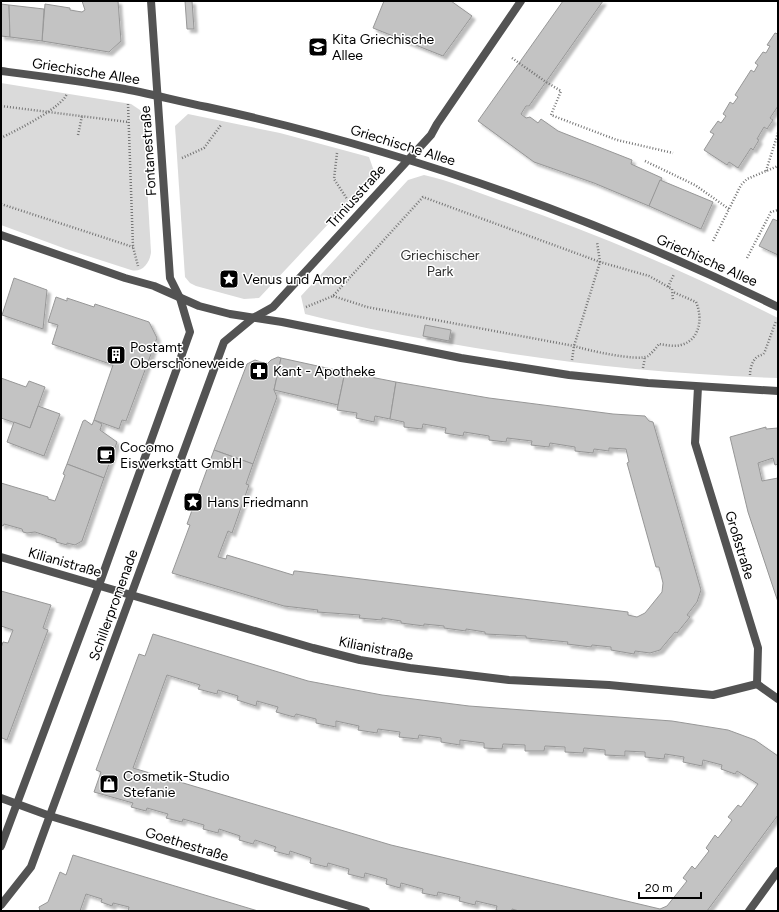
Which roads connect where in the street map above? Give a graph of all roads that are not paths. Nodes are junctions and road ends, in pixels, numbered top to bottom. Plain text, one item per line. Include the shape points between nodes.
1 (151, 1) edge
2 (521, 1) edge
3 (1, 71) edge
4 (158, 96) junction
5 (407, 159) junction
6 (1, 235) edge
7 (180, 298) junction
8 (778, 307) edge
9 (253, 318) junction
10 (698, 387) junction
11 (778, 391) edge
12 (1, 556) edge
13 (99, 585) junction
14 (130, 595) junction
15 (756, 684) junction
16 (778, 699) edge
17 (1, 798) edge
18 (16, 804) junction
19 (50, 816) junction
20 (1, 846) edge
21 (778, 871) edge
22 (1, 905) edge
23 (366, 911) edge
24 (749, 911) edge

1 - 4 street, Fontanestraße
2 - 5 street, Triniusstraße via 431,135
3 - 4 street, Griechische Allee
4 - 5 street, Griechische Allee via 276,122
4 - 7 street, Fontanestraße via 170,278
5 - 8 street, Griechische Allee via 446,171 602,230 711,274
5 - 9 street, Triniusstraße via 273,307
6 - 7 street via 154,286
7 - 9 street via 199,306
7 - 13 street, Schillerpromenade via 190,332
9 - 10 street via 569,375
9 - 14 street, Schillerpromenade via 224,342
10 - 11 street
10 - 15 street, Großstraße via 695,443 758,648
12 - 13 street, Kilianistraße
13 - 14 street, Kilianistraße
13 - 18 street, Schillerpromenade
14 - 15 street, Kilianistraße via 313,648 360,660 410,668 509,680 609,685 713,695
14 - 19 street, Schillerpromenade
15 - 16 street
17 - 18 street, Goethestraße
18 - 19 street, Goethestraße
18 - 20 street, Schillerpromenade
19 - 22 street, Schillerpromenade via 31,867
19 - 23 street, Goethestraße
21 - 24 street

